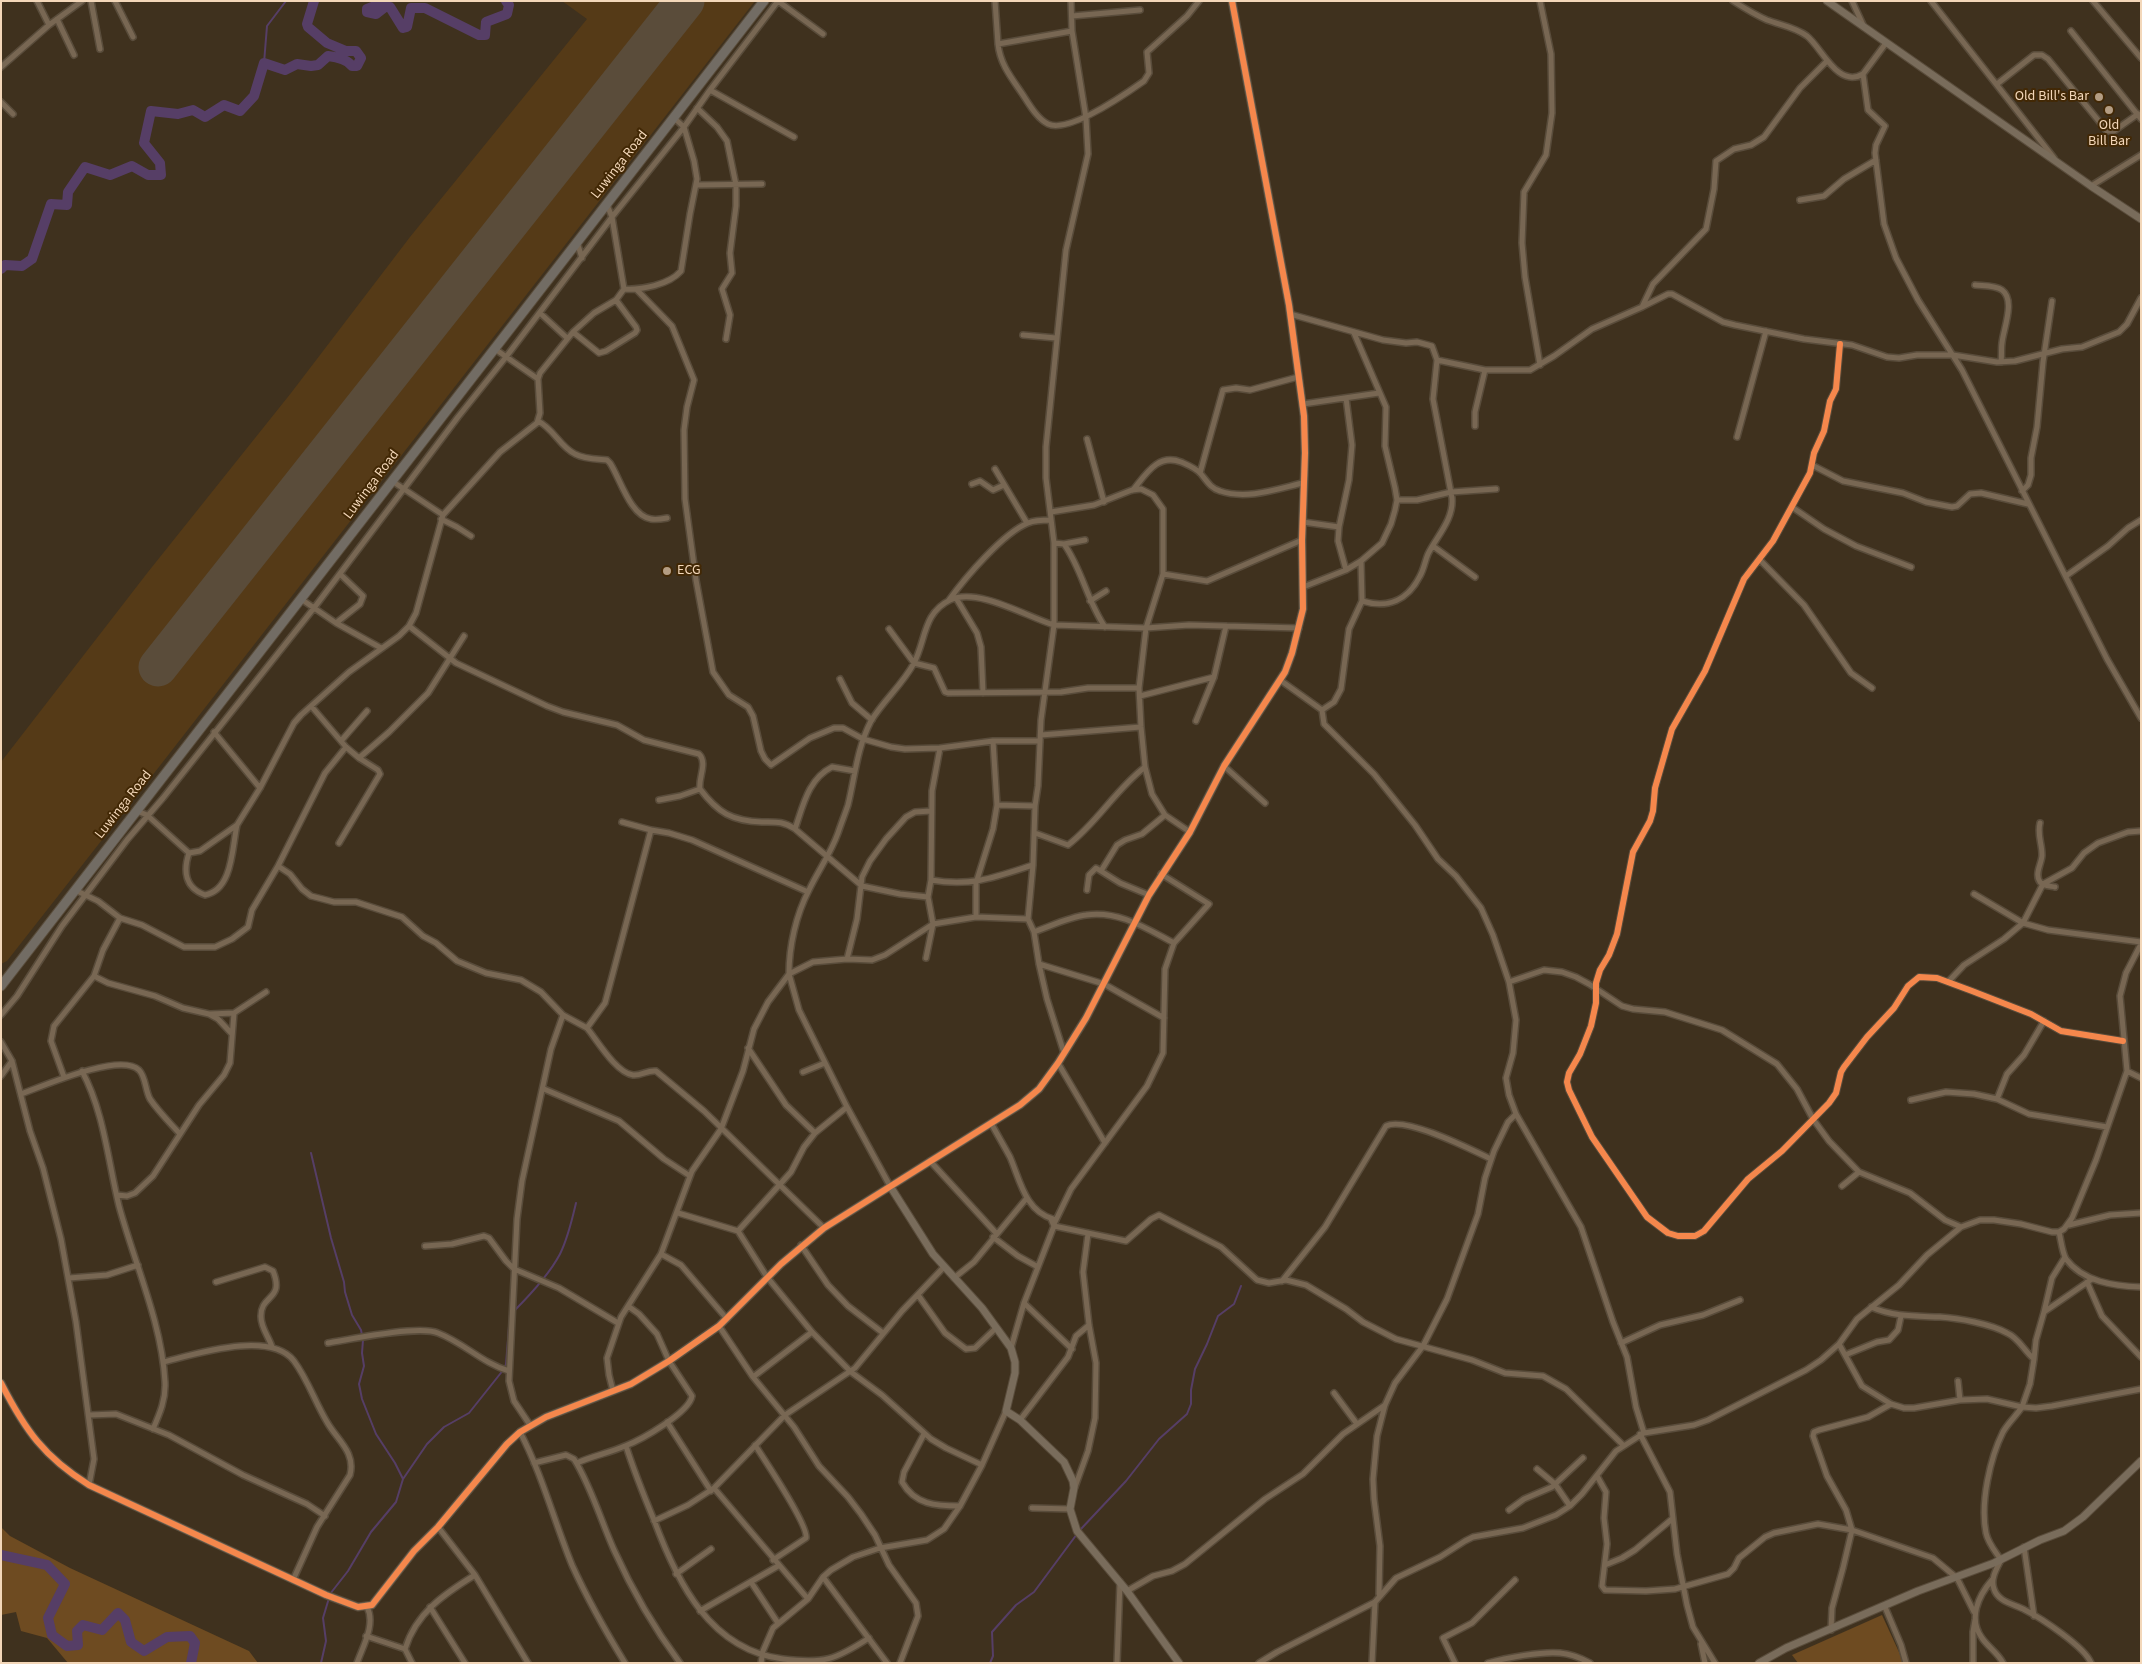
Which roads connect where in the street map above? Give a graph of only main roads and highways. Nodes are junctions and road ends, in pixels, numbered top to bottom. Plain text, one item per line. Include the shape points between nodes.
1 (764, 1) edge
2 (1, 986) edge

1 - 2 highway, Luwinga Road

